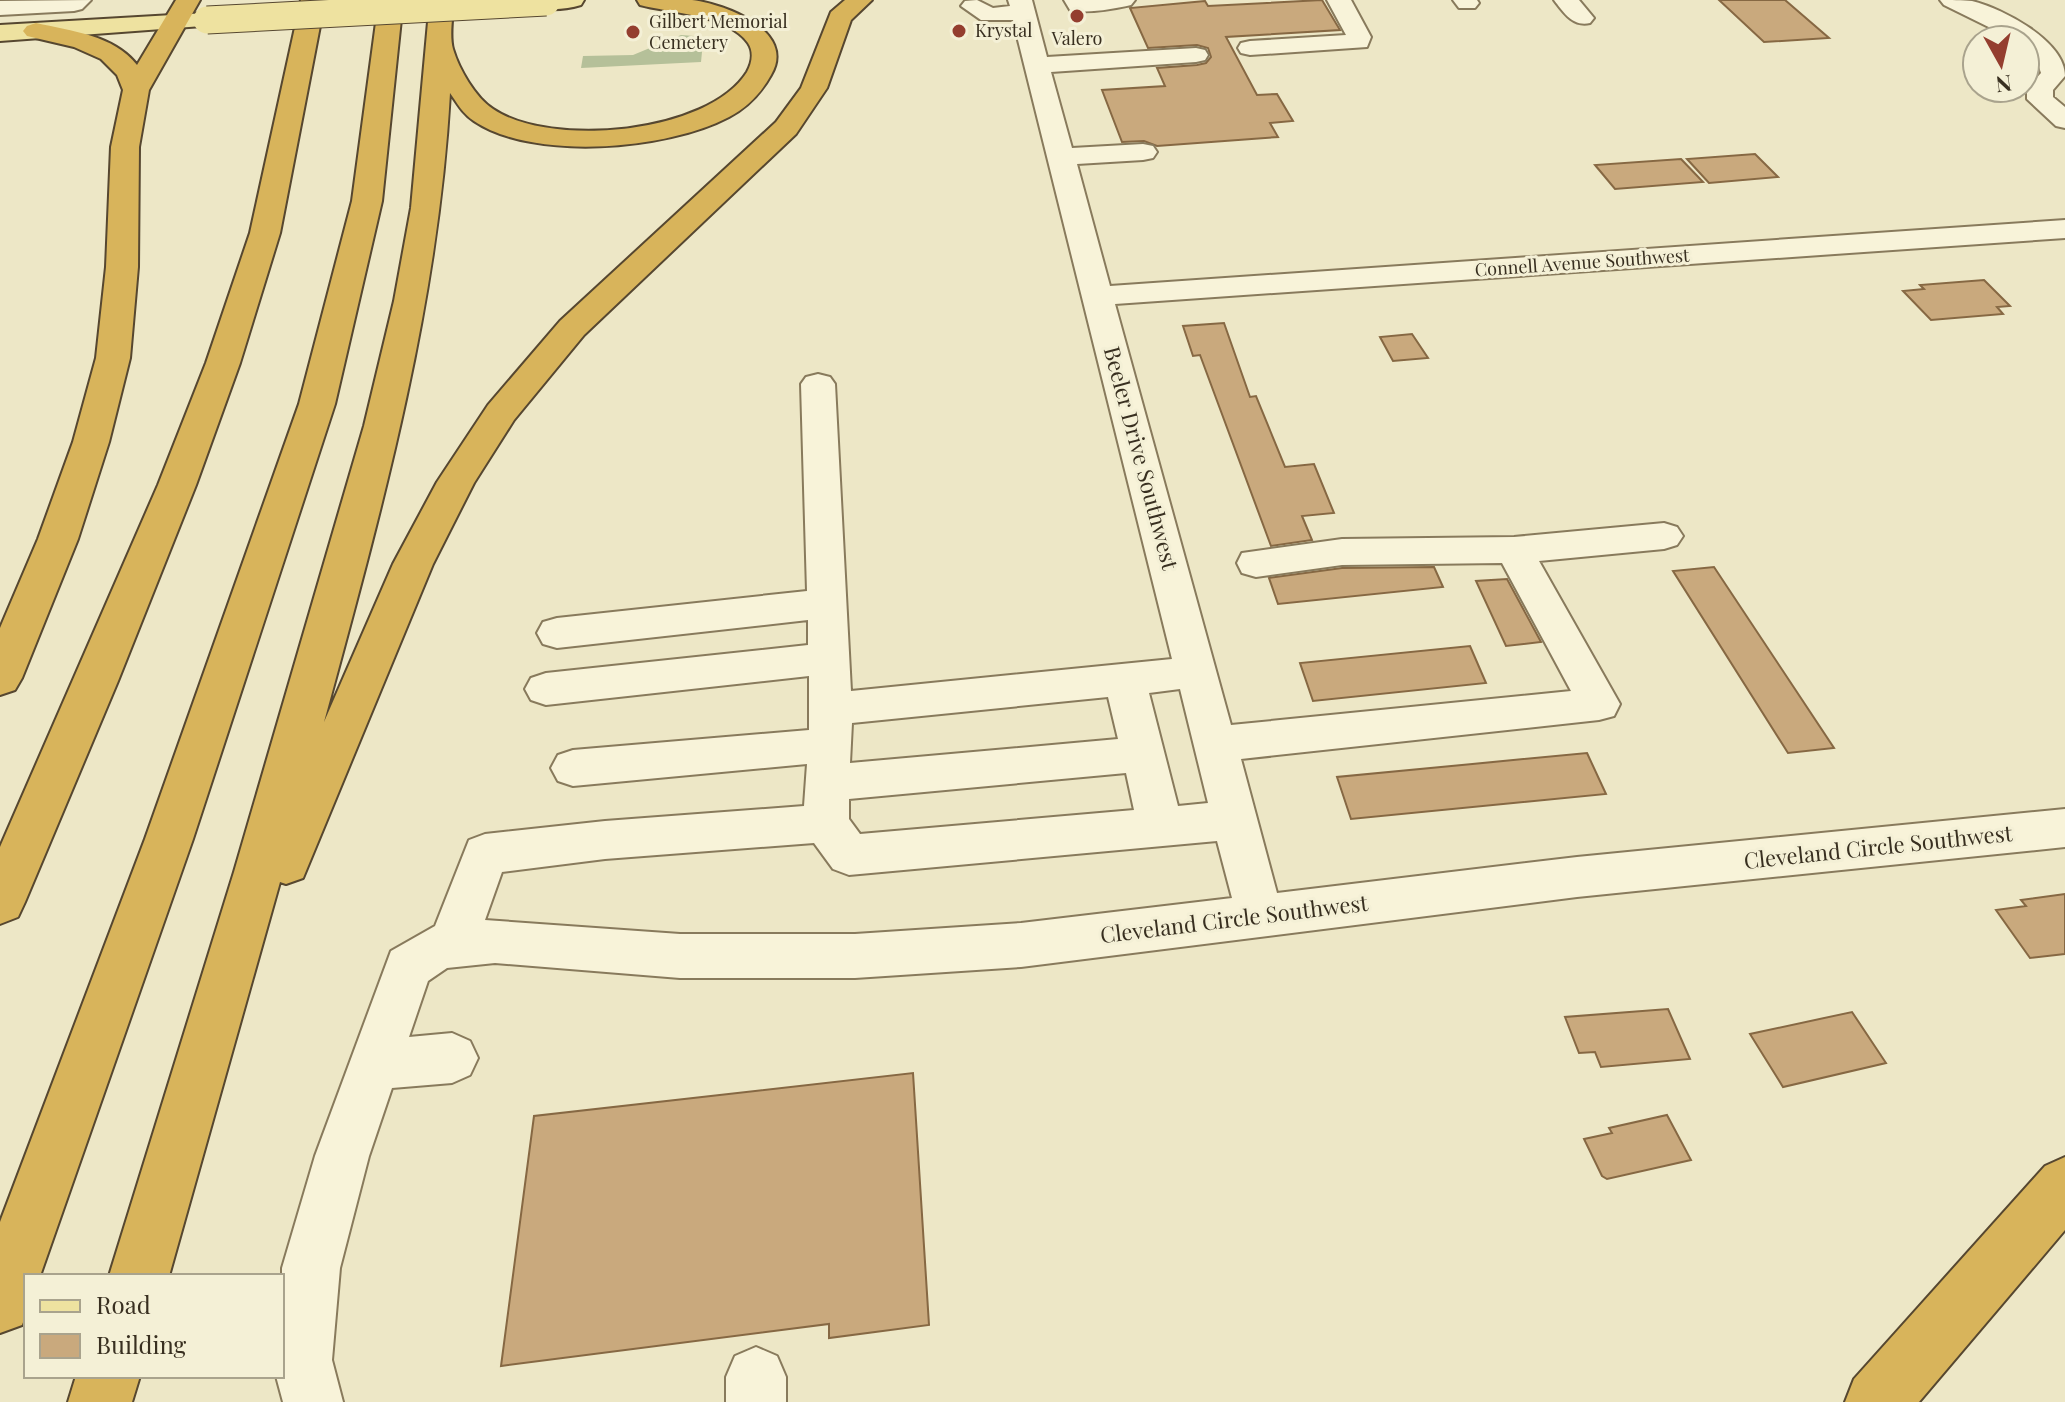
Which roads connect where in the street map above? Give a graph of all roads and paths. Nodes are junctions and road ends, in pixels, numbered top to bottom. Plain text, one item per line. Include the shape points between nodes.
1 (79, 0) edge
2 (188, 0) edge
3 (313, 0) edge
4 (391, 0) edge
5 (442, 0) edge
6 (572, 0) edge
7 (649, 0) edge
8 (820, 0) edge
9 (860, 0) edge
10 (1075, 0) edge
11 (1123, 0) edge
12 (1339, 0) edge
13 (1952, 0) edge
14 (546, 2) edge
15 (1012, 6) edge
16 (0, 8) edge
17 (173, 22) junction
18 (36, 31) junction
19 (0, 33) edge
20 (830, 39) junction
21 (439, 47) junction
22 (1250, 48) dead end
23 (1196, 55) dead end
24 (1034, 72) junction
25 (1113, 84) dead end
26 (136, 90) junction
27 (2065, 120) edge
28 (1143, 152) dead end
29 (1062, 157) junction
30 (2065, 229) edge
31 (1098, 296) junction
32 (818, 384) dead end
33 (1664, 536) dead end
34 (1514, 550) junction
35 (1256, 563) dead end
36 (828, 603) junction
37 (557, 633) dead end
38 (830, 658) junction
39 (1196, 672) junction
40 (0, 678) edge
41 (1125, 680) junction
42 (546, 689) dead end
43 (1215, 744) junction
44 (1143, 754) junction
45 (828, 765) junction
46 (573, 768) dead end
47 (54, 774) junction
48 (1235, 820) junction
49 (2065, 828) edge
50 (1161, 829) junction
51 (0, 881) edge
52 (0, 902) edge
53 (1260, 916) junction
54 (430, 956) junction
55 (213, 1035) junction
56 (452, 1058) dead end
57 (372, 1065) junction
58 (2065, 1186) edge
59 (2065, 1206) edge
60 (140, 1274) edge
61 (0, 1303) edge
62 (1941, 1328) junction
63 (107, 1378) edge
64 (100, 1402) edge
65 (313, 1402) edge
66 (1877, 1402) edge

1 - 16 street
2 - 17 highway
3 - 47 highway via 265,233 223,363
4 - 61 highway via 367,201 317,404 169,839
5 - 21 highway
6 - 14 main road
7 - 21 highway via 707,11 744,26 764,48 766,58 752,86 714,112 660,131 600,139 546,137 501,126 484,116 463,93
8 - 20 highway
9 - 20 highway via 840,17
10 - 11 street via 1078,5
12 - 22 street via 1358,42
13 - 27 street via 2027,36 2053,66 2054,74 2040,88 2040,99
14 - 17 main road, bridge
15 - 24 street, Beeler Drive Southwest
17 - 18 main road
17 - 26 highway
18 - 19 main road
18 - 26 highway via 112,53 132,72
20 - 55 highway via 814,88 786,128 572,328 501,413 456,482 413,564
21 - 55 highway via 430,168 405,329 378,448
23 - 24 street
24 - 25 street
24 - 29 street, Beeler Drive Southwest
26 - 40 highway via 125,147 122,267 110,373 58,539
28 - 29 street
29 - 31 street, Beeler Drive Southwest
30 - 31 street, Connell Avenue Southwest
31 - 39 street, Beeler Drive Southwest
32 - 36 street
33 - 34 street
34 - 35 street via 1342,552
34 - 43 street via 1599,704
36 - 37 street
36 - 38 street
38 - 42 street
38 - 45 street
39 - 41 street
39 - 43 street, Beeler Drive Southwest
41 - 44 street
41 - 45 street
43 - 48 street, Beeler Drive Southwest
44 - 45 street
44 - 50 street
45 - 46 street
45 - 50 street via 849,855
45 - 54 street via 605,840 485,854
47 - 51 highway
47 - 52 highway
48 - 50 street
48 - 53 street, Beeler Drive Southwest
49 - 53 street, Cleveland Circle Southwest via 1577,877
53 - 54 street, Cleveland Circle Southwest via 1021,945 855,956 680,956 495,941
54 - 57 street
55 - 60 highway
56 - 57 street
57 - 65 street via 311,1268 302,1360
58 - 62 highway
59 - 62 highway
62 - 66 highway
63 - 64 highway

